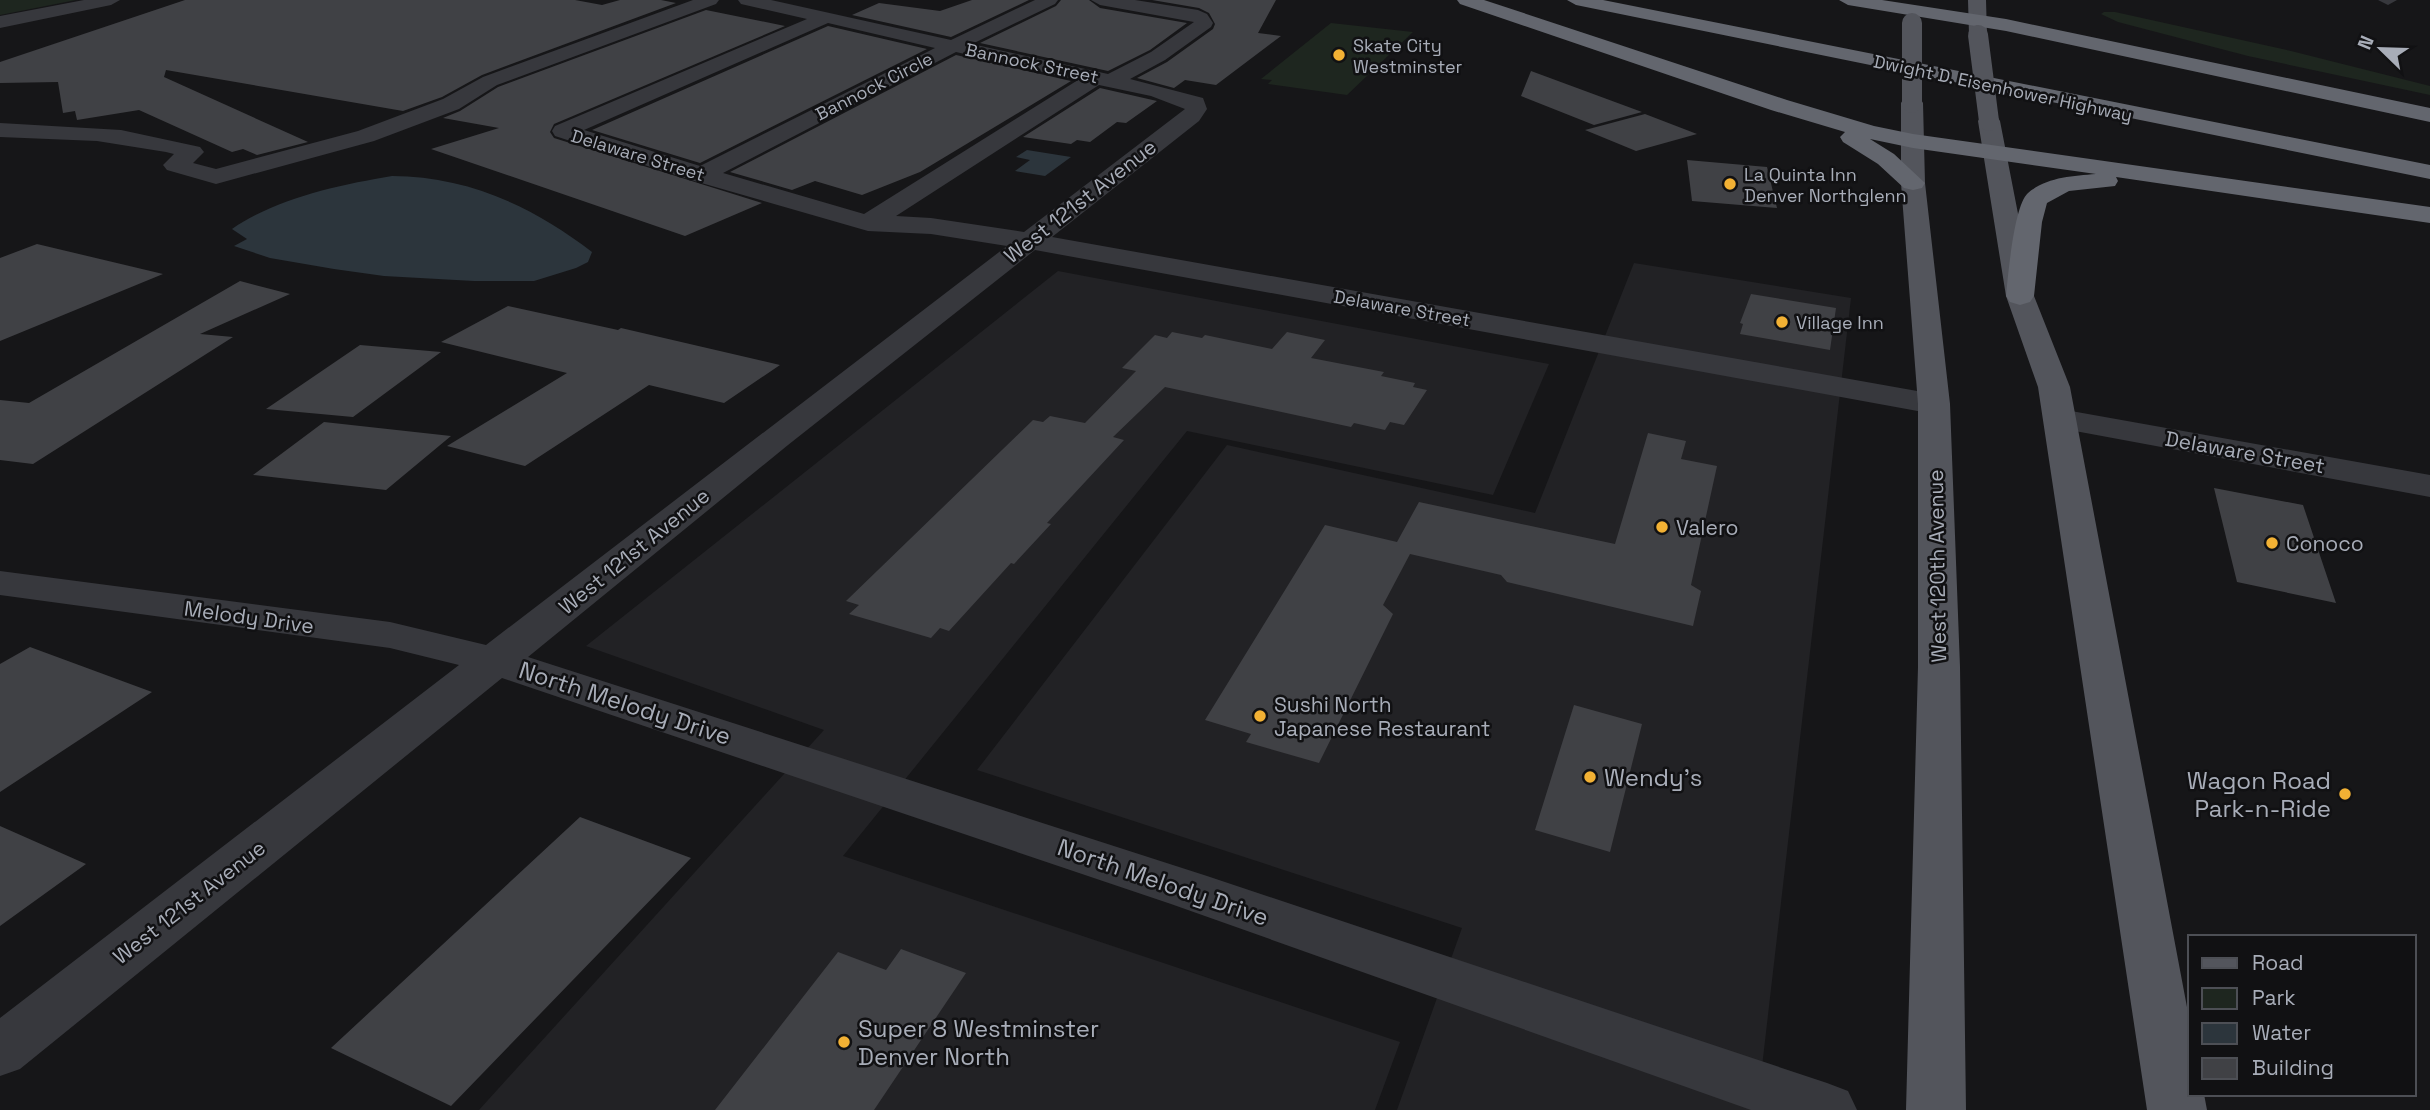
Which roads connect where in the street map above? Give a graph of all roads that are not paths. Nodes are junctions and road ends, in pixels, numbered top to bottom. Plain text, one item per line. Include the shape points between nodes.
1 (111, 0) edge
2 (710, 0) edge
3 (747, 0) edge
4 (1049, 0) edge
5 (1100, 0) edge
6 (1466, 0) edge
7 (1576, 0) edge
8 (1597, 0) edge
9 (1633, 0) edge
10 (1657, 0) edge
11 (1848, 0) edge
12 (1977, 0) edge
13 (1991, 0) edge
14 (846, 5) dead end
15 (1912, 11) edge
16 (824, 17) junction
17 (0, 22) edge
18 (1977, 28) junction
19 (2099, 45) junction
20 (953, 46) junction
21 (1104, 79) junction
22 (1779, 105) junction
23 (2430, 115) edge
24 (2300, 124) dead end
25 (0, 130) edge
26 (1913, 141) junction
27 (1993, 152) junction
28 (2423, 157) edge
29 (2430, 172) edge
30 (700, 175) junction
31 (1913, 183) junction
32 (2258, 190) junction
33 (2430, 215) edge
34 (868, 223) junction
35 (1029, 241) junction
36 (2020, 296) junction
37 (1934, 404) junction
38 (2060, 419) junction
39 (2430, 486) edge
40 (0, 583) edge
41 (496, 661) junction
42 (0, 1051) edge
43 (1828, 1110) edge
44 (1936, 1110) edge
45 (2177, 1110) edge

1 - 17 street
2 - 25 street via 491,81 451,104 378,132 216,177 175,165 192,152 166,145 88,132
3 - 16 street, Bannock Street
4 - 20 street, Bannock Circle
5 - 21 street via 1192,14 1204,23 1170,48
6 - 22 highway
7 - 29 highway, Dwight D. Eisenhower Highway
8 - 28 highway via 2051,93
9 - 28 highway
10 - 24 highway, Dwight D. Eisenhower Highway
11 - 15 highway
12 - 18 main road
13 - 19 highway via 2034,23
14 - 16 street
15 - 18 highway
15 - 26 main road, West 120th Avenue, bridge
16 - 20 street, Bannock Street
16 - 30 street, Delaware Street via 563,131
18 - 19 highway
18 - 27 main road, bridge
19 - 23 highway
20 - 21 street, Bannock Street
20 - 30 street, Bannock Circle
21 - 34 street
21 - 35 street, West 121st Avenue via 1185,98 1195,103 1196,109
22 - 26 highway
22 - 31 highway via 1857,140
26 - 27 highway
26 - 31 main road, West 120th Avenue
27 - 32 highway
27 - 36 main road
30 - 34 street, Delaware Street
31 - 37 main road, West 120th Avenue
32 - 33 highway
32 - 36 highway via 2126,181 2063,184 2036,199
34 - 35 street, Delaware Street via 931,226
35 - 37 street, Delaware Street
35 - 41 street, West 121st Avenue
36 - 38 main road via 2054,387
37 - 44 main road, West 120th Avenue via 1939,667
38 - 39 street, Delaware Street
38 - 45 main road
40 - 41 street, Melody Drive via 390,635
41 - 42 street, West 121st Avenue
41 - 43 street, North Melody Drive via 1189,890

